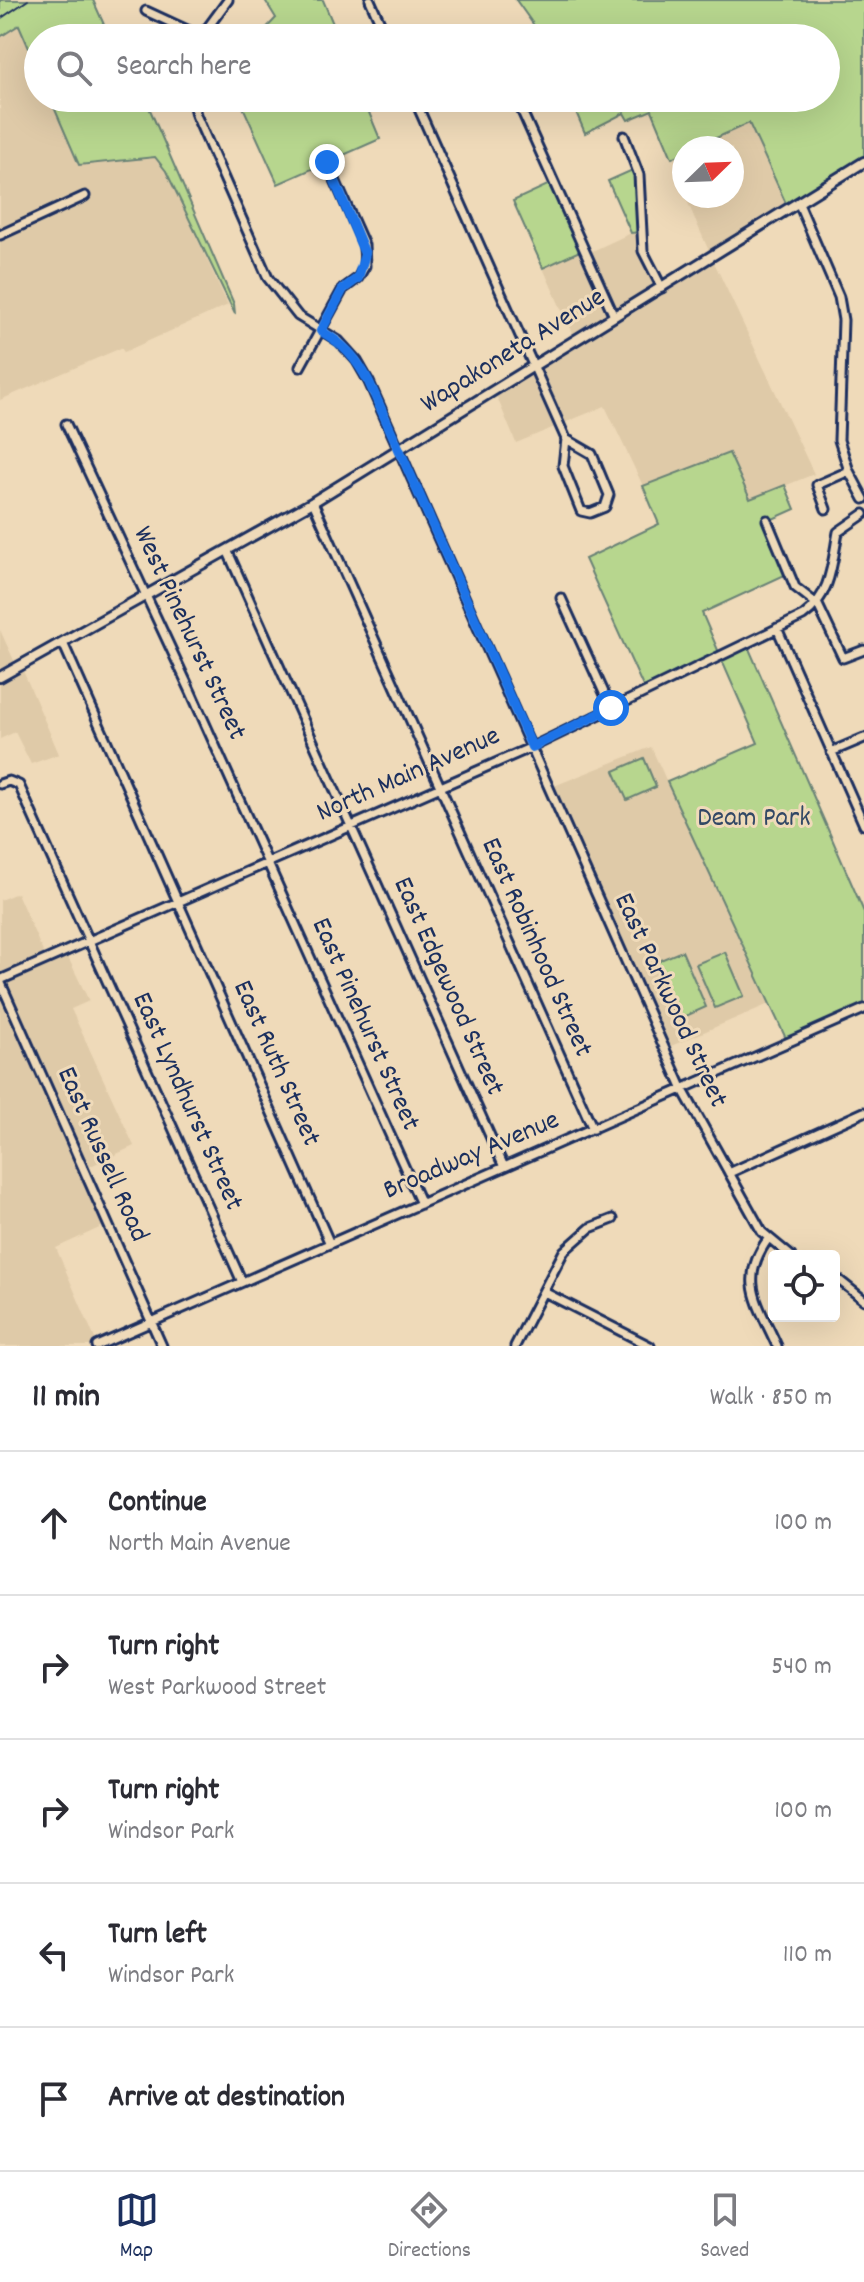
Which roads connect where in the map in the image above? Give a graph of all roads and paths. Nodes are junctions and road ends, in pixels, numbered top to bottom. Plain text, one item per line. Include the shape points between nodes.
1 (228, 0) edge
2 (370, 0) edge
3 (146, 11) dead end
4 (173, 24) edge
5 (210, 24) edge
6 (381, 24) edge
7 (195, 112) edge
8 (420, 112) edge
9 (522, 112) edge
10 (624, 136) dead end
11 (327, 162) dead end
12 (864, 162) edge
13 (85, 196) dead end
14 (799, 204) junction
15 (0, 235) edge
16 (662, 288) junction
17 (614, 316) junction
18 (321, 331) junction
19 (534, 365) junction
20 (300, 367) dead end
21 (66, 424) dead end
22 (566, 439) junction
23 (400, 449) junction
24 (849, 471) junction
25 (864, 499) edge
26 (313, 502) junction
27 (826, 509) dead end
28 (864, 514) edge
29 (767, 520) dead end
30 (228, 552) junction
31 (147, 597) junction
32 (561, 598) dead end
33 (818, 605) junction
34 (777, 628) junction
35 (63, 643) junction
36 (864, 650) edge
37 (0, 677) edge
38 (611, 708) junction
39 (864, 738) edge
40 (532, 747) junction
41 (831, 752) junction
42 (0, 784) edge
43 (438, 786) junction
44 (351, 824) junction
45 (864, 824) edge
46 (267, 863) junction
47 (179, 902) junction
48 (90, 940) junction
49 (0, 980) edge
50 (864, 1009) edge
51 (683, 1090) junction
52 (864, 1112) edge
53 (593, 1129) junction
54 (504, 1167) junction
55 (729, 1173) junction
56 (421, 1204) junction
57 (613, 1219) dead end
58 (768, 1239) junction
59 (330, 1244) junction
60 (783, 1250) edge
61 (840, 1281) edge
62 (242, 1282) junction
63 (544, 1292) junction
64 (864, 1300) edge
65 (152, 1322) junction
66 (97, 1346) edge
67 (162, 1346) edge
68 (515, 1346) edge
69 (650, 1346) edge
70 (777, 1346) edge

1 - 5 street
2 - 6 street
3 - 4 street
7 - 18 street, East Parkwood Street via 268,278 298,316
8 - 19 street
9 - 17 street
10 - 16 street via 639,175 643,251
11 - 18 street via 365,254 358,278 343,289
12 - 14 main road, Wapakoneta Avenue
13 - 15 street
14 - 16 main road, Wapakoneta Avenue
14 - 24 street via 839,297 839,440
16 - 17 main road, Wapakoneta Avenue
17 - 19 main road, Wapakoneta Avenue
18 - 20 street
18 - 23 street, East Parkwood Street via 357,361
19 - 22 street
19 - 23 main road, Wapakoneta Avenue
21 - 31 street, West Pinehurst Street
22 - 22 street via 563,466 581,511 605,507 609,495 592,454
23 - 26 main road, Wapakoneta Avenue
23 - 40 street, East Parkwood Street
24 - 25 street
24 - 27 street via 817,485
26 - 30 main road, Wapakoneta Avenue
26 - 43 street, East Robinhood Street
28 - 33 street via 838,532
29 - 33 street via 795,587
30 - 31 main road, Wapakoneta Avenue
30 - 44 street, East Edgewood Street
31 - 35 main road, Wapakoneta Avenue
31 - 46 street, West Pinehurst Street
32 - 38 street
33 - 34 street, North Main Avenue
33 - 36 street via 843,658
34 - 38 street, North Main Avenue
34 - 41 street
35 - 37 main road, Wapakoneta Avenue
35 - 47 street, East Ruth Street
38 - 40 street, North Main Avenue
39 - 41 street
40 - 43 street, North Main Avenue
40 - 51 street, East Parkwood Street
41 - 45 street
42 - 48 street, East Lyndhurst Street via 19,785
43 - 44 street, North Main Avenue
43 - 53 street, East Robinhood Street
44 - 46 street, North Main Avenue
44 - 54 street, East Edgewood Street
46 - 47 street, North Main Avenue
46 - 56 street, East Pinehurst Street
47 - 48 street, North Main Avenue
47 - 59 street, East Ruth Street
48 - 49 street, North Main Avenue
48 - 62 street, East Lyndhurst Street
49 - 65 street, East Russell Road
50 - 51 street, Broadway Avenue
51 - 53 street, Broadway Avenue
51 - 55 street, East Parkwood Street
52 - 55 street
53 - 54 street, Broadway Avenue
54 - 56 street, Broadway Avenue
55 - 58 street, East Parkwood Street
56 - 59 street, Broadway Avenue
57 - 63 street via 572,1241
58 - 60 street, East Parkwood Street
58 - 70 street via 756,1256 751,1282
59 - 62 street, Broadway Avenue
61 - 64 street
62 - 65 street, Broadway Avenue
63 - 68 street
63 - 69 street
65 - 66 street, Broadway Avenue
65 - 67 street, East Russell Road

